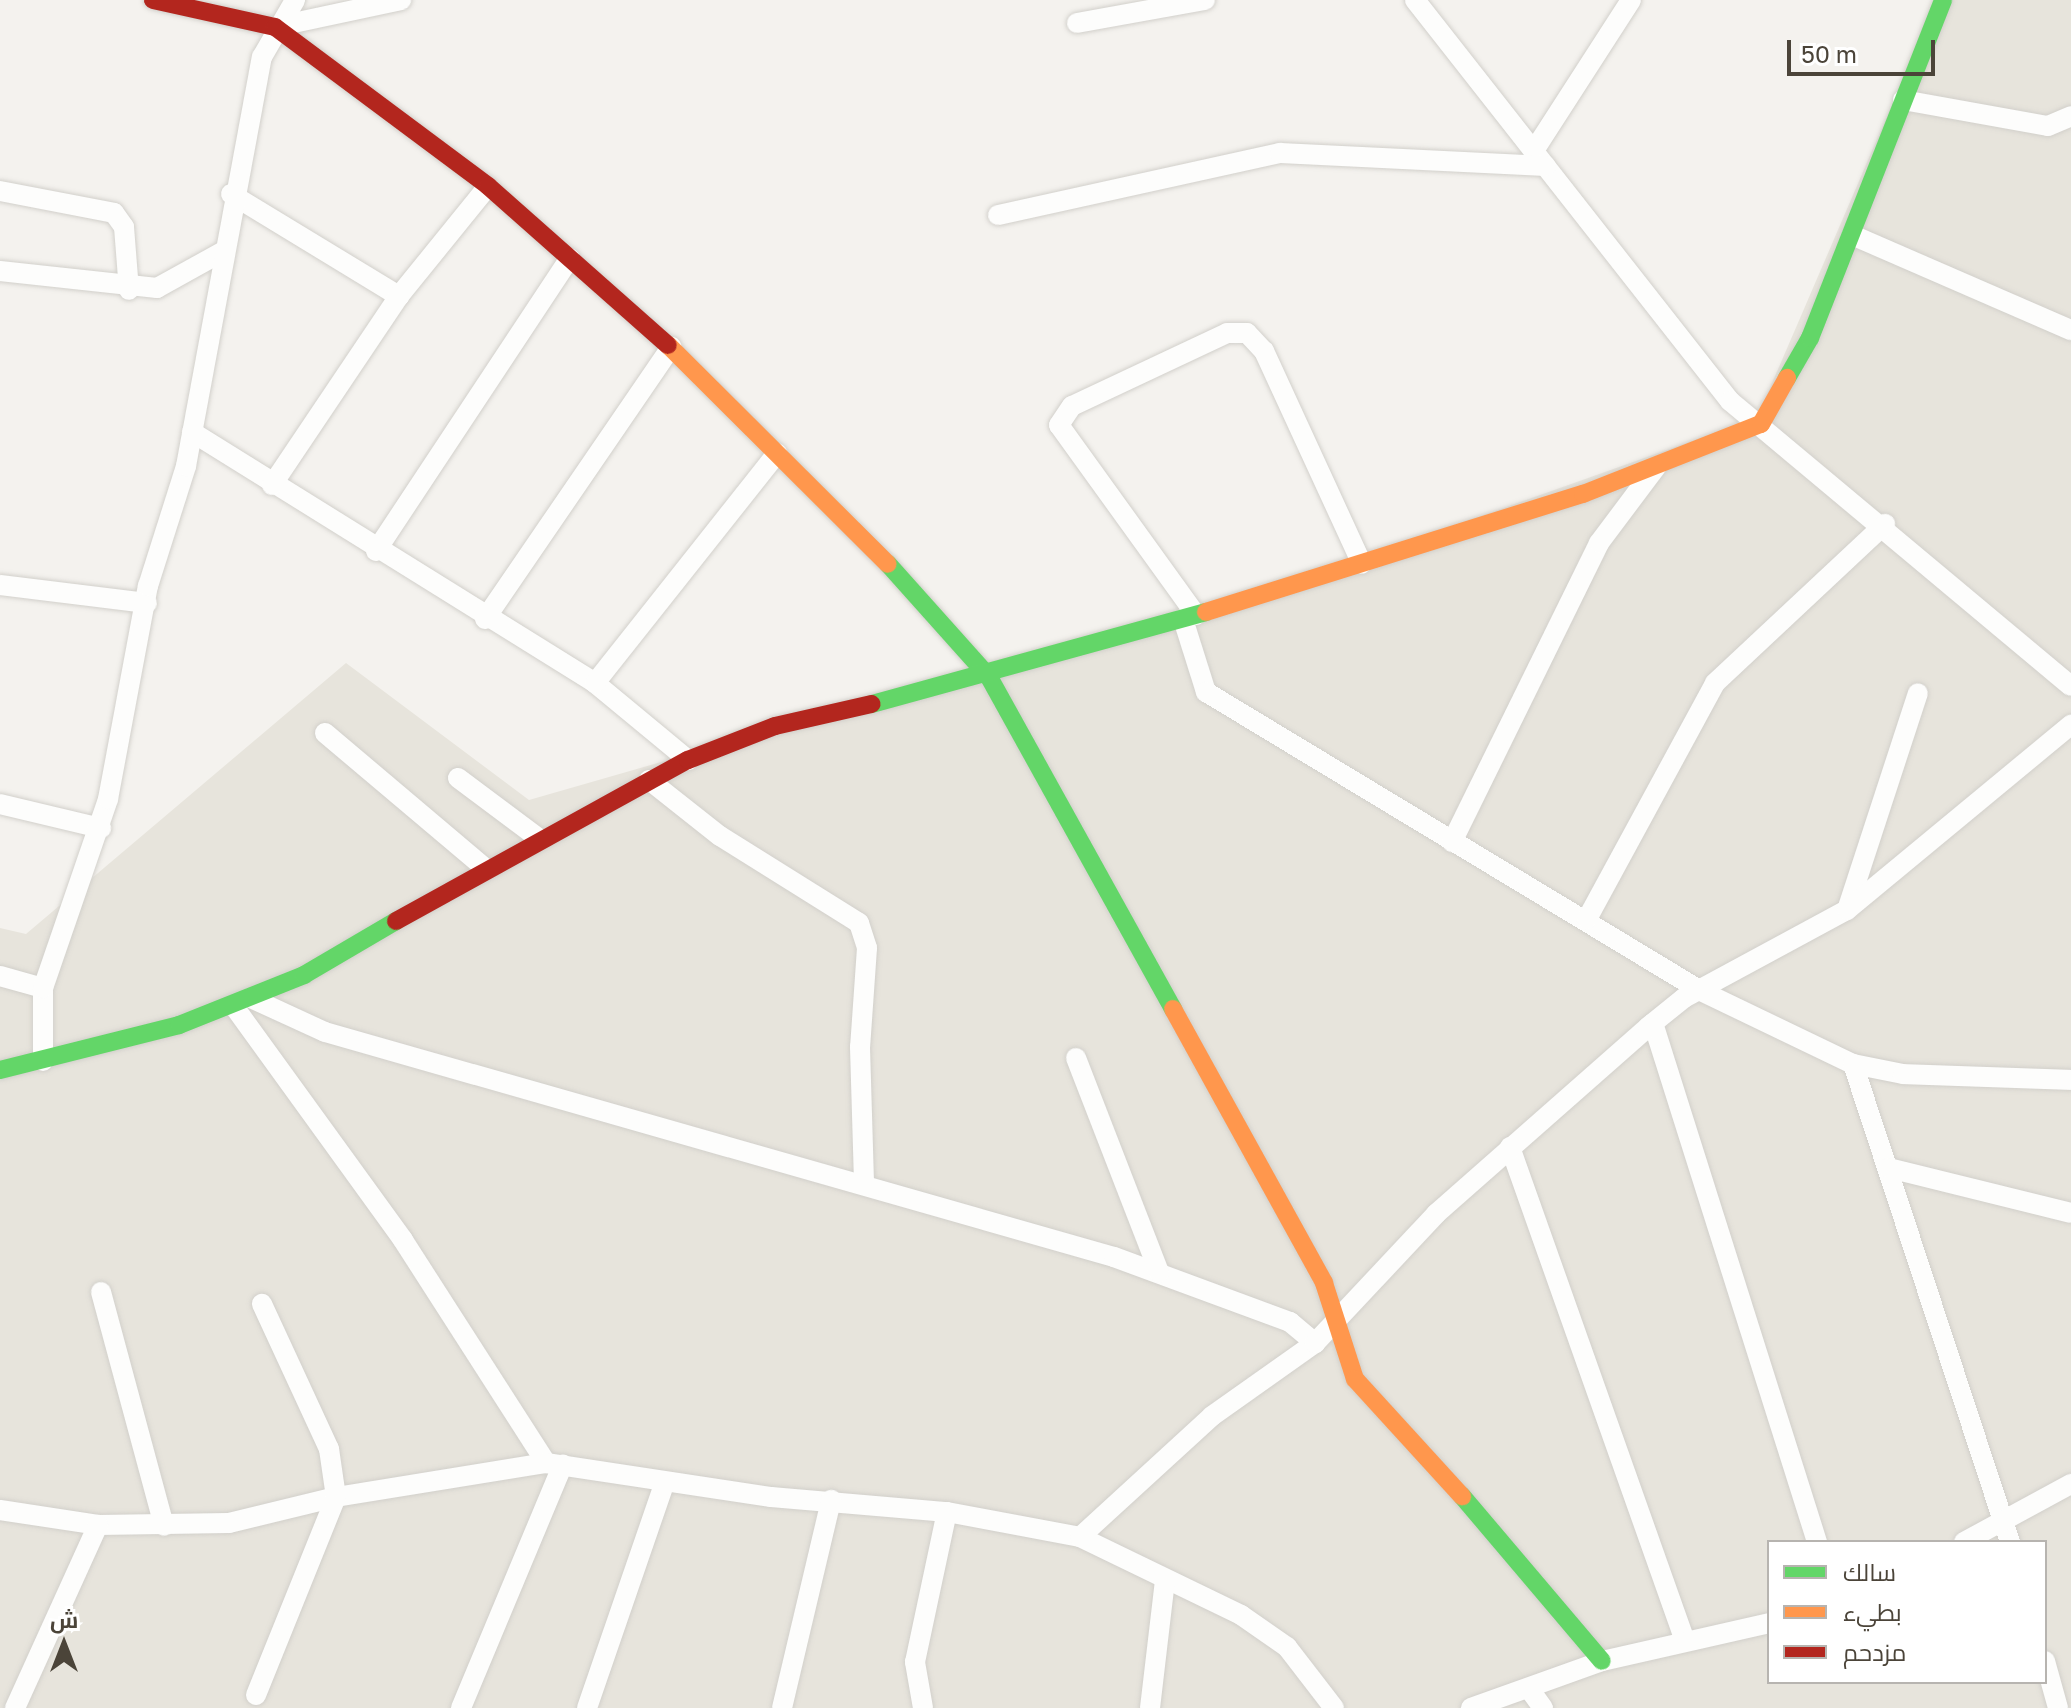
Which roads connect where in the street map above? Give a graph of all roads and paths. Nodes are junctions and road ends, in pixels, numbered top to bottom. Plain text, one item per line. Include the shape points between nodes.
1 (153, 0) edge
2 (295, 0) edge
3 (401, 0) edge
4 (1205, 0) edge
5 (1416, 0) edge
6 (1631, 0) edge
7 (1943, 0) edge
8 (1077, 23) dead end
9 (275, 27) junction
10 (1903, 100) junction
11 (2071, 116) edge
12 (1540, 158) junction
13 (488, 186) junction
14 (0, 191) edge
15 (231, 194) junction
16 (998, 215) dead end
17 (1852, 235) junction
18 (222, 252) junction
19 (570, 258) junction
20 (0, 271) edge
21 (129, 290) junction
22 (399, 296) junction
23 (2071, 330) edge
24 (671, 347) junction
25 (1761, 424) junction
26 (192, 432) junction
27 (777, 453) junction
28 (1656, 467) junction
29 (272, 485) junction
30 (1885, 524) junction
31 (376, 551) junction
32 (1362, 564) junction
33 (0, 585) edge
34 (147, 603) junction
35 (1190, 617) junction
36 (485, 619) junction
37 (989, 677) junction
38 (595, 683) junction
39 (2071, 686) edge
40 (1918, 693) dead end
41 (2071, 725) edge
42 (325, 733) dead end
43 (688, 760) junction
44 (458, 778) dead end
45 (649, 780) junction
46 (0, 804) edge
47 (101, 828) junction
48 (537, 837) junction
49 (1452, 842) junction
50 (486, 869) junction
51 (1847, 910) junction
52 (1587, 919) junction
53 (0, 976) edge
54 (43, 988) junction
55 (1701, 991) junction
56 (242, 1002) junction
57 (1653, 1023) junction
58 (1076, 1058) dead end
59 (43, 1061) junction
60 (1853, 1064) junction
61 (0, 1070) edge
62 (2071, 1080) edge
63 (1510, 1147) junction
64 (1889, 1168) junction
65 (864, 1181) junction
66 (2071, 1213) edge
67 (1159, 1272) junction
68 (101, 1292) dead end
69 (262, 1304) dead end
70 (1334, 1325) junction
71 (1315, 1343) junction
72 (555, 1464) junction
73 (665, 1482) junction
74 (2071, 1484) edge
75 (336, 1497) junction
76 (831, 1500) junction
77 (0, 1510) edge
78 (947, 1512) junction
79 (98, 1525) junction
80 (164, 1526) junction
81 (2007, 1533) edge
82 (1080, 1537) junction
83 (1816, 1540) edge
84 (1974, 1540) edge
85 (1165, 1581) junction
86 (1767, 1623) edge
87 (1684, 1638) junction
88 (1602, 1661) junction
89 (2047, 1666) edge
90 (1530, 1690) junction
91 (256, 1695) dead end
92 (2061, 1698) edge
93 (15, 1708) edge
94 (461, 1708) edge
95 (587, 1708) edge
96 (782, 1708) edge
97 (923, 1708) edge
98 (1150, 1708) edge
99 (1334, 1708) edge
100 (1471, 1708) edge
101 (1543, 1708) edge

1 - 9 street
2 - 9 street
3 - 9 street
4 - 8 street
5 - 12 street
6 - 12 street
7 - 10 street
9 - 13 street
9 - 15 street
10 - 11 street via 2048,126
10 - 17 street
12 - 16 street via 1280,153
12 - 25 street via 1693,361
13 - 19 street
13 - 22 street
14 - 21 street via 114,213 124,227
15 - 18 street
15 - 22 street
17 - 23 street
17 - 25 street via 1796,367
18 - 21 street via 181,281
18 - 26 street
19 - 24 street
19 - 31 street
20 - 21 street
22 - 29 street
24 - 27 street
24 - 36 street
25 - 28 street
25 - 30 street
26 - 29 street
26 - 34 street
27 - 37 street
27 - 38 street
28 - 32 street
28 - 49 street via 1599,543
29 - 31 street
30 - 39 street
30 - 52 street via 1715,683
31 - 36 street
32 - 35 street
32 - 35 street via 1264,351 1247,333 1227,333 1072,406 1059,425
33 - 34 street
34 - 47 street
35 - 37 street
35 - 49 street via 1206,692
36 - 38 street
37 - 43 street via 775,726
37 - 70 street via 1324,1283
38 - 43 street
40 - 51 street
41 - 51 street
42 - 50 street
43 - 45 street
44 - 48 street
45 - 48 street
45 - 65 street via 720,836 859,923 867,948 860,1047
46 - 47 street
47 - 54 street
48 - 50 street
49 - 52 street
50 - 56 street via 395,925
51 - 55 street
52 - 55 street
53 - 54 street
54 - 59 street
55 - 57 street
55 - 60 street
56 - 59 street
56 - 65 street via 325,1032
56 - 72 street
57 - 63 street
57 - 83 street
58 - 67 street
59 - 61 street
60 - 62 street via 1903,1074
60 - 64 street
63 - 70 street via 1436,1214
63 - 87 street
64 - 66 street
64 - 81 street
65 - 67 street
67 - 71 street via 1290,1322
68 - 80 street
69 - 75 street via 329,1449
70 - 71 street
70 - 88 street via 1355,1379 1558,1601
71 - 82 street via 1212,1416
72 - 73 street
72 - 75 street
72 - 94 street
73 - 76 street
73 - 95 street
74 - 81 street
75 - 80 street via 229,1523
75 - 91 street
76 - 78 street
76 - 96 street
77 - 79 street
78 - 82 street
78 - 97 street via 915,1662
79 - 80 street
79 - 93 street
81 - 84 street
82 - 85 street
85 - 98 street
85 - 99 street via 1264,1627
86 - 87 street
87 - 88 street
88 - 90 street
89 - 92 street
90 - 100 street
90 - 101 street

